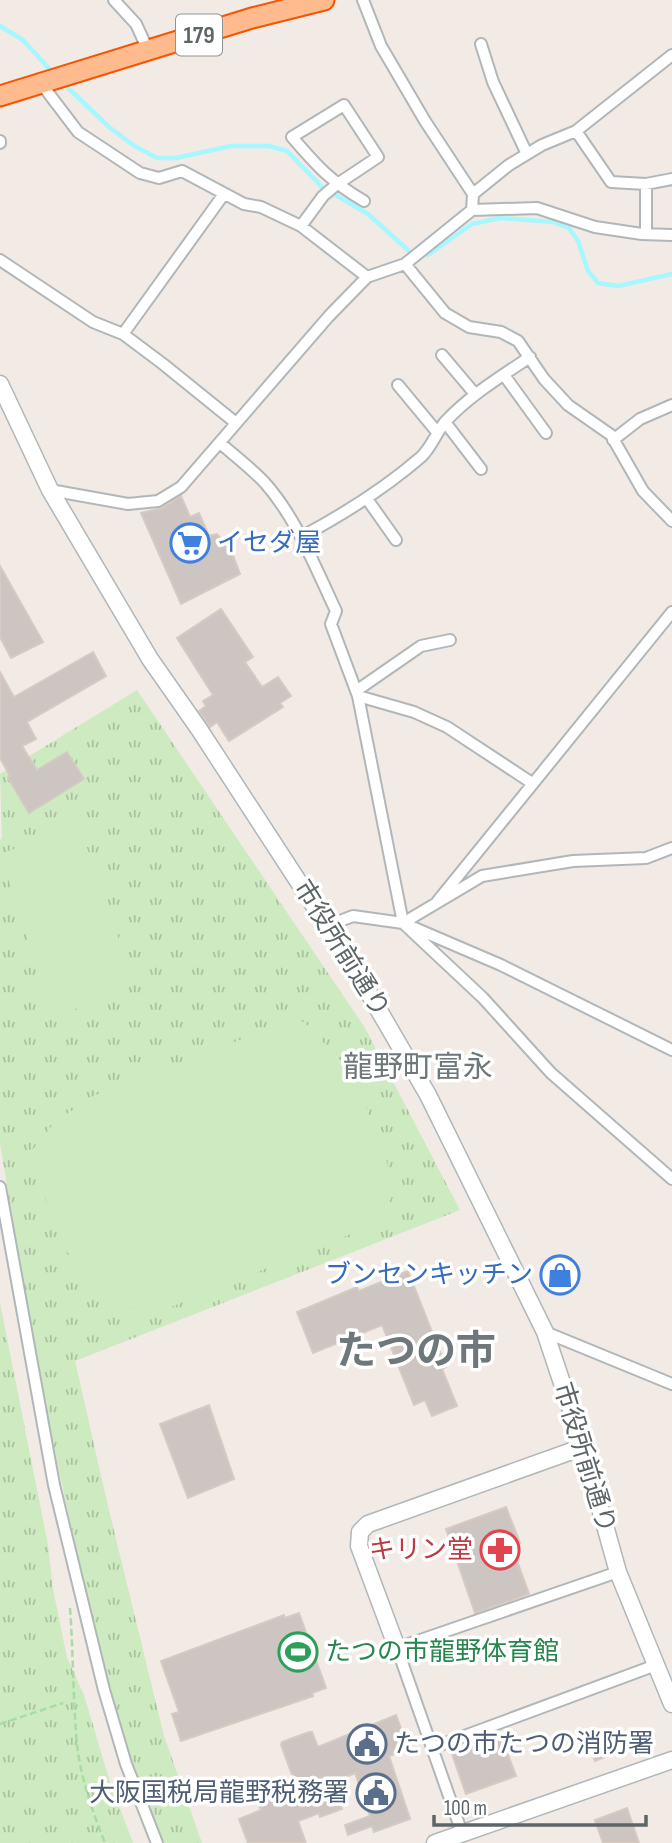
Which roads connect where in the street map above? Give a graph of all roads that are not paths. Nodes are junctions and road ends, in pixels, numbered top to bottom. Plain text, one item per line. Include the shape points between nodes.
1 (114, 0) edge
2 (324, 0) edge
3 (362, 0) edge
4 (481, 44) dead end
5 (148, 50) junction
6 (672, 55) edge
7 (40, 82) junction
8 (0, 96) edge
9 (576, 131) junction
10 (527, 154) junction
11 (672, 179) edge
12 (646, 184) junction
13 (336, 185) junction
14 (225, 194) junction
15 (473, 194) junction
16 (363, 201) dead end
17 (472, 210) junction
18 (301, 226) junction
19 (646, 234) junction
20 (672, 235) edge
21 (0, 260) edge
22 (405, 264) junction
23 (367, 277) junction
24 (123, 334) junction
25 (442, 355) dead end
26 (530, 358) junction
27 (504, 374) junction
28 (0, 384) edge
29 (398, 385) dead end
30 (475, 394) junction
31 (672, 405) edge
32 (445, 422) junction
33 (236, 423) junction
34 (437, 432) junction
35 (547, 433) dead end
36 (613, 440) junction
37 (219, 443) junction
38 (481, 469) dead end
39 (50, 490) junction
40 (367, 499) junction
41 (672, 522) edge
42 (301, 537) junction
43 (396, 540) dead end
44 (672, 612) edge
45 (450, 640) dead end
46 (357, 694) junction
47 (532, 783) junction
48 (672, 848) edge
49 (437, 902) junction
50 (403, 923) junction
51 (327, 926) junction
52 (672, 1050) edge
53 (672, 1179) edge
54 (0, 1187) edge
55 (545, 1332) junction
56 (672, 1384) edge
57 (583, 1447) junction
58 (618, 1572) junction
59 (397, 1648) junction
60 (656, 1665) junction
61 (672, 1704) edge
62 (432, 1748) junction
63 (672, 1760) edge
64 (463, 1838) edge
65 (157, 1843) edge
66 (435, 1843) edge

1 - 5 street via 136,24
2 - 5 highway, 179
3 - 15 street via 381,46
4 - 10 street via 493,82
5 - 7 highway, 179
6 - 9 street
7 - 8 highway, 179
7 - 14 street via 78,132 140,173 159,178 183,171
9 - 10 street
9 - 12 street via 611,182
10 - 15 street
11 - 12 street
12 - 19 street
13 - 13 street via 378,157 344,104 292,137
13 - 16 street
13 - 18 street
14 - 18 street
14 - 24 street
15 - 17 street
17 - 19 street via 537,208 594,227
17 - 22 street
18 - 23 street
19 - 20 street
21 - 24 street via 93,322
22 - 23 street
22 - 26 street via 445,313 468,327 501,332 518,341
23 - 33 street
24 - 33 street
25 - 30 street
26 - 27 street
26 - 36 street via 568,405
27 - 30 street
27 - 35 street
28 - 39 street, 市役所前通り
29 - 34 street
30 - 32 street
31 - 36 street via 640,419
32 - 34 street
32 - 38 street
33 - 37 street
34 - 40 street via 424,454
36 - 41 street via 643,491
37 - 39 street via 181,487 158,501 128,504
37 - 42 street via 264,482
39 - 51 street, 市役所前通り via 150,659
40 - 42 street
40 - 43 street
42 - 46 street via 336,611 331,624
44 - 47 street
45 - 46 street via 421,646
46 - 47 street via 447,727
46 - 50 street
47 - 49 street
48 - 49 street via 646,858 573,861 482,876
49 - 50 street
50 - 51 street via 353,916
50 - 52 street via 501,965
50 - 53 street via 483,998 551,1073
51 - 55 street, 市役所前通り via 428,1095
54 - 65 street via 54,1485 77,1582 126,1764
55 - 56 street
55 - 57 street, 市役所前通り
57 - 58 street, 市役所前通り
57 - 59 street via 368,1524 360,1532 359,1546
58 - 59 street
58 - 60 street, 市役所前通り
59 - 62 street
60 - 61 street, 市役所前通り
60 - 62 street
62 - 64 street
63 - 64 street
64 - 66 street

